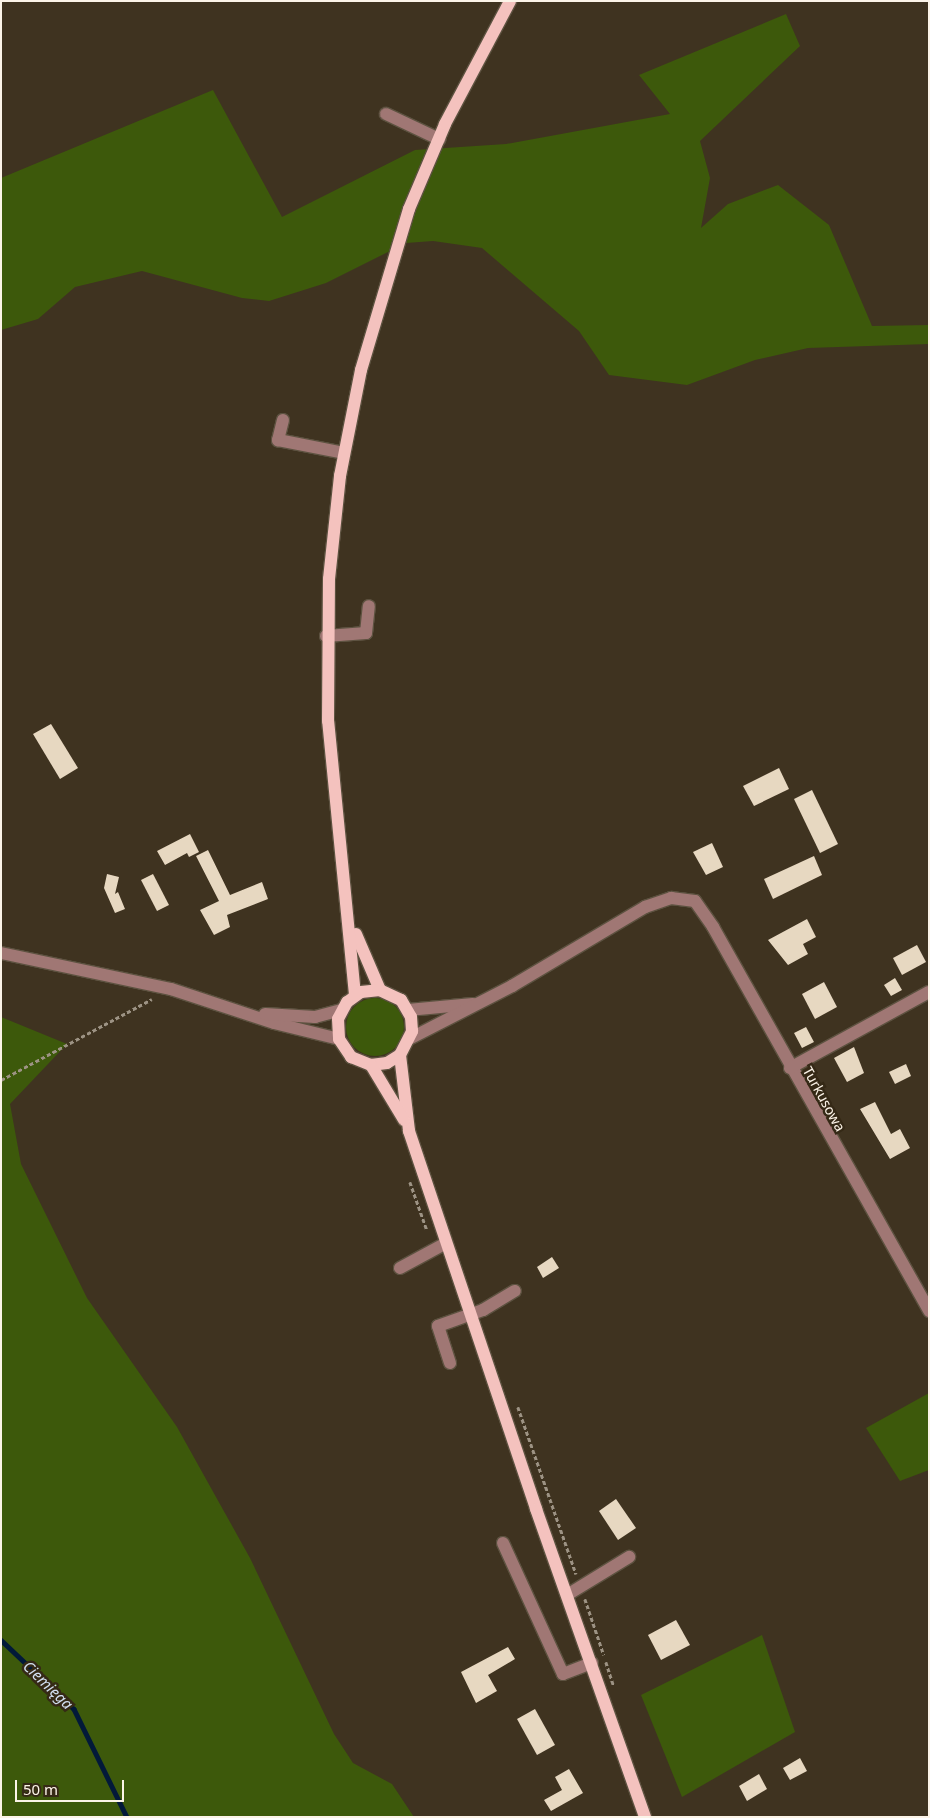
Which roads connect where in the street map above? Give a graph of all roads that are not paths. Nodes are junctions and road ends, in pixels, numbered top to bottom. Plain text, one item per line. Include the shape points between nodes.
1 (510, 1) edge
2 (386, 114) dead end
3 (439, 139) junction
4 (283, 420) dead end
5 (344, 453) junction
6 (369, 606) dead end
7 (326, 636) junction
8 (350, 920) junction
9 (1, 953) edge
10 (380, 990) junction
11 (929, 992) edge
12 (355, 995) junction
13 (480, 1003) junction
14 (341, 1010) junction
15 (408, 1010) junction
16 (243, 1011) junction
17 (339, 1038) junction
18 (411, 1038) junction
19 (400, 1055) junction
20 (371, 1065) junction
21 (790, 1068) junction
22 (409, 1130) junction
23 (446, 1243) junction
24 (400, 1268) dead end
25 (515, 1291) dead end
26 (929, 1311) edge
27 (470, 1315) junction
28 (450, 1363) dead end
29 (503, 1543) dead end
30 (629, 1556) dead end
31 (567, 1595) junction
32 (592, 1663) junction
33 (645, 1816) edge

1 - 3 main road
2 - 3 street
3 - 5 main road via 409,209 375,314
4 - 5 street via 278,440
5 - 7 main road via 334,525
6 - 7 street via 366,632
7 - 8 main road via 332,782
8 - 10 main road
8 - 12 main road
9 - 16 street via 171,989
10 - 12 main road
10 - 15 main road via 396,997
11 - 21 street
12 - 14 main road
13 - 15 street
13 - 18 street
13 - 21 street, Turkusowa via 645,906 671,898 695,902 713,927
14 - 16 street via 314,1017
14 - 17 main road
15 - 18 main road
16 - 17 street
17 - 20 main road via 351,1057
18 - 19 main road
19 - 20 main road via 387,1063
19 - 22 main road
20 - 22 main road
21 - 26 street, Turkusowa
22 - 23 main road
23 - 24 street
23 - 27 main road
25 - 27 street
27 - 28 street via 438,1326
27 - 31 main road
29 - 32 street via 563,1674
30 - 31 street
31 - 32 main road
32 - 33 main road

